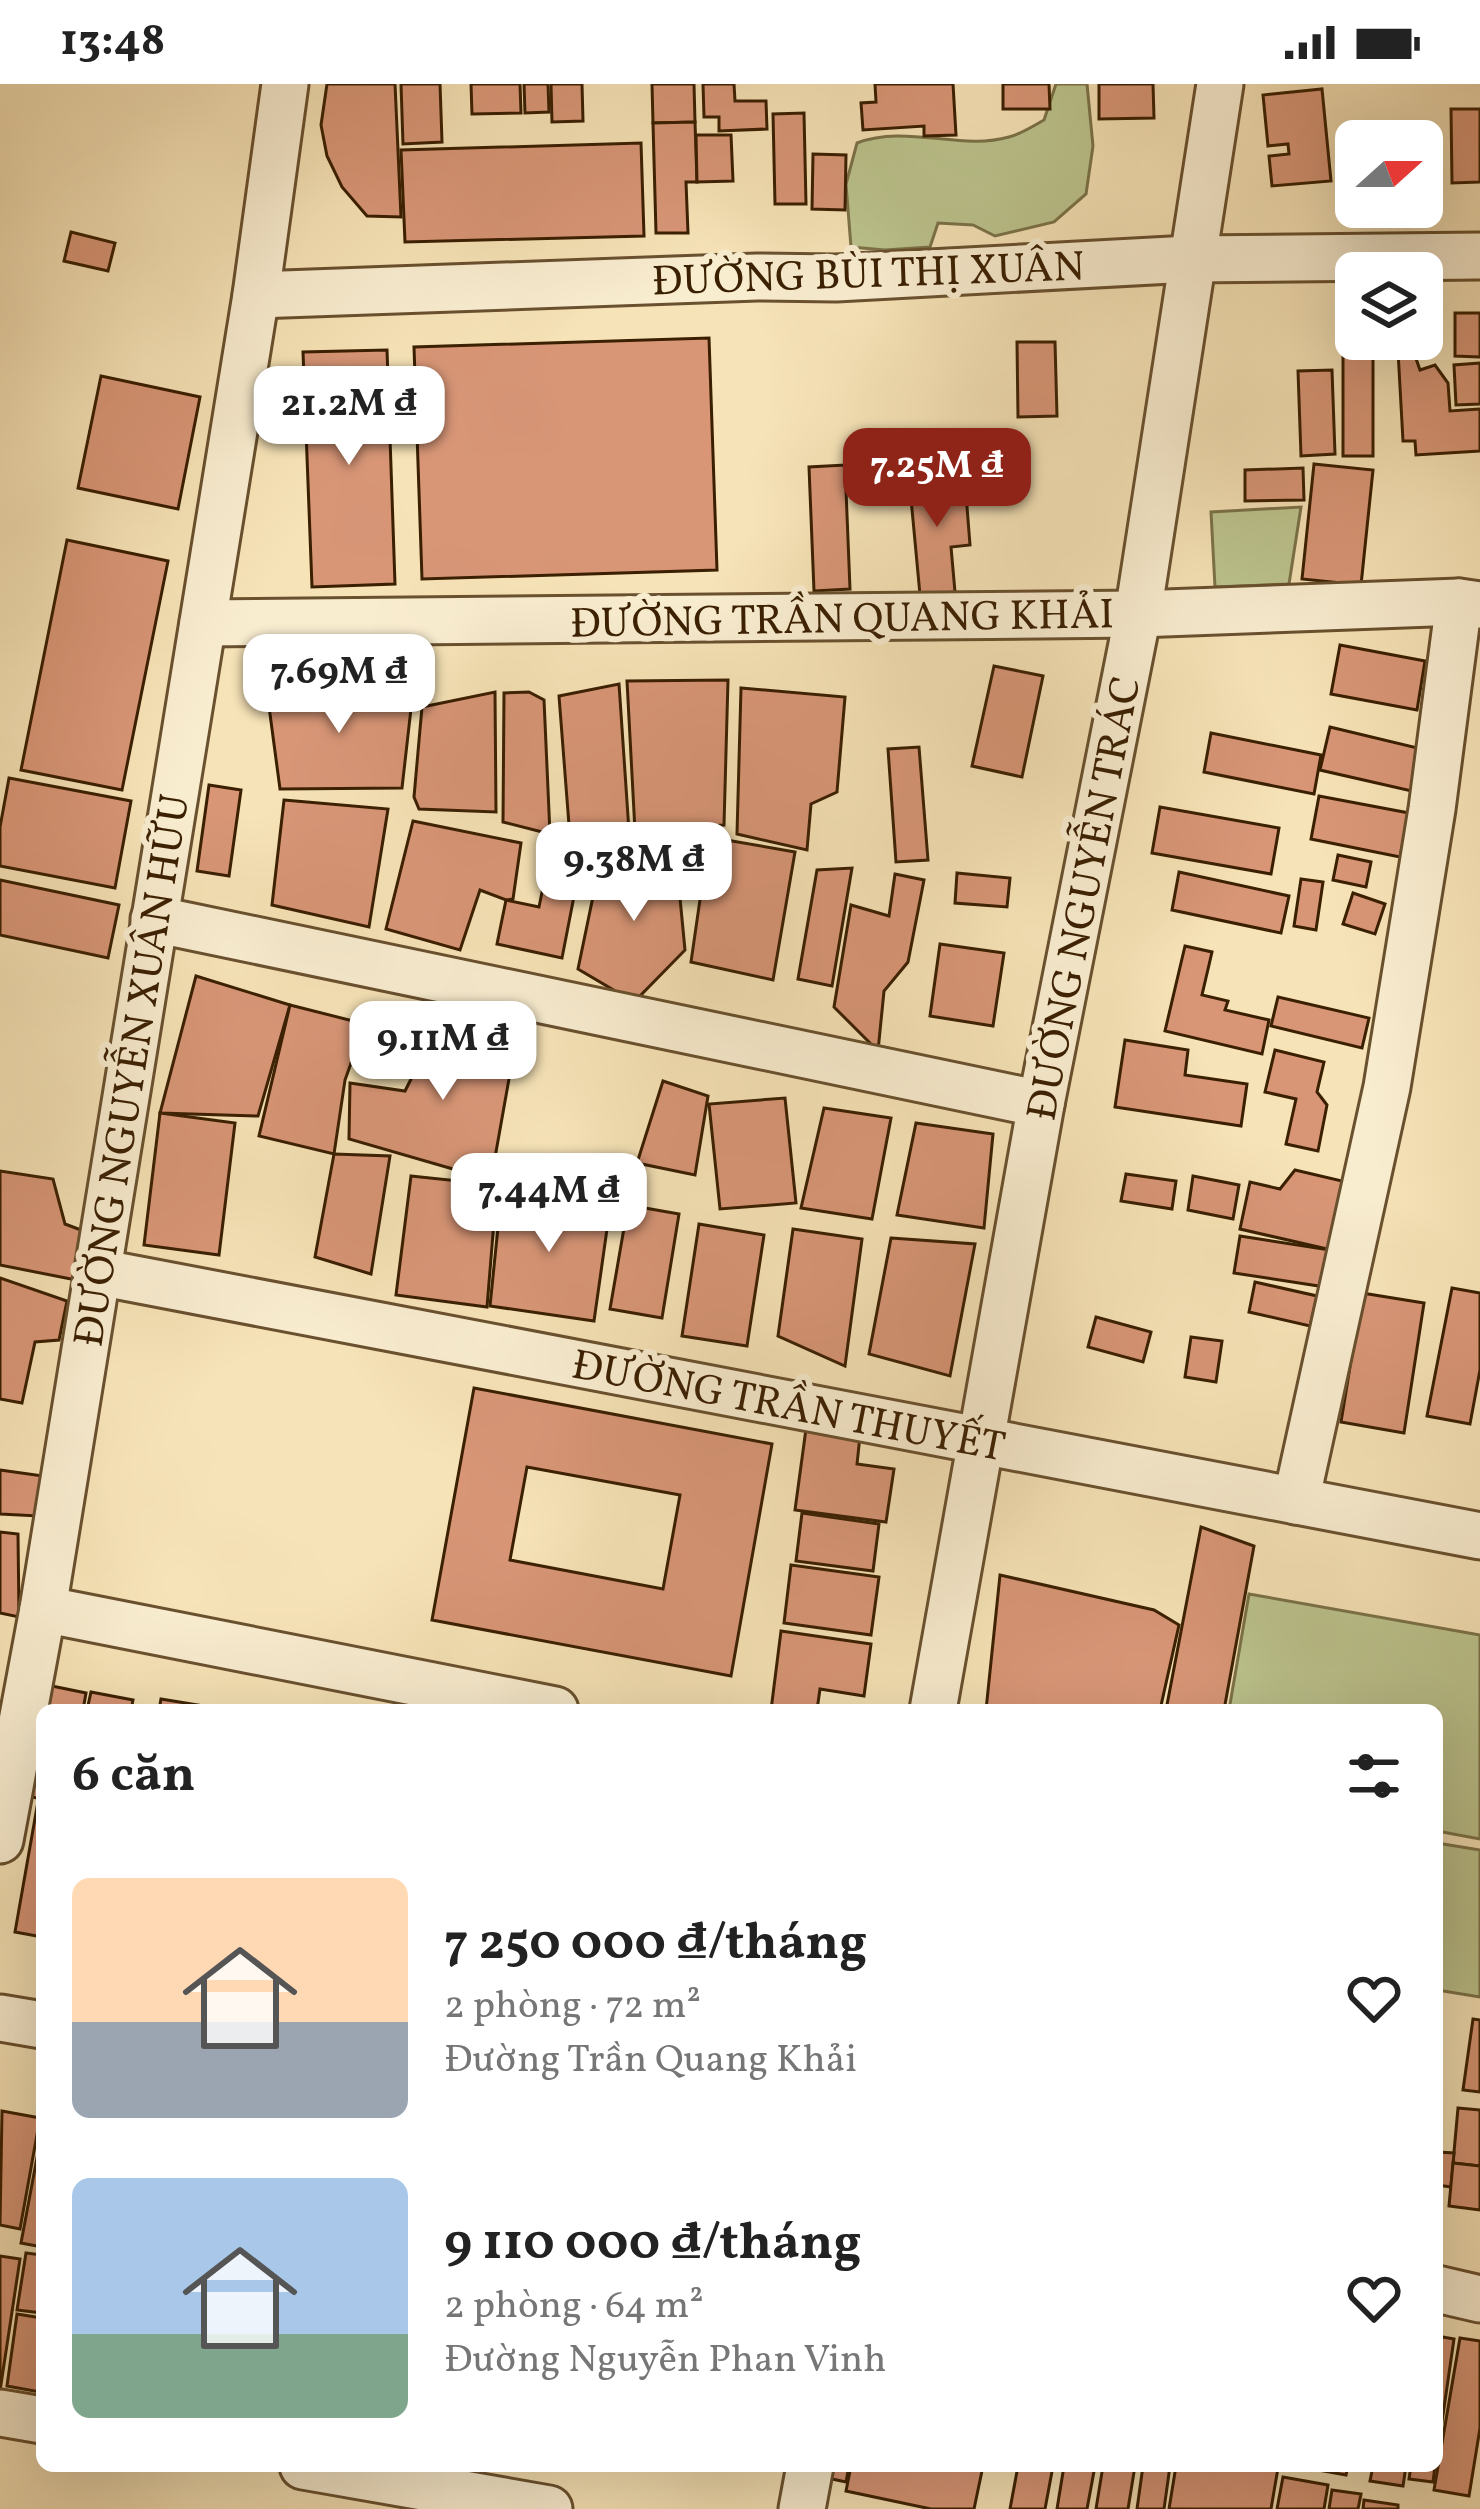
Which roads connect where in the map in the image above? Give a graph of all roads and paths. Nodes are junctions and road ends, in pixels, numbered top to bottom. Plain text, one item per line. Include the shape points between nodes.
1 (285, 84) edge
2 (1220, 84) edge
3 (1480, 256) edge
4 (1190, 260) junction
5 (256, 295) junction
6 (1469, 603) edge
7 (1138, 614) junction
8 (203, 623) junction
9 (154, 919) junction
10 (1041, 1103) junction
11 (98, 1272) junction
12 (980, 1441) junction
13 (1296, 1501) junction
14 (1480, 1536) edge
15 (44, 1609) junction
16 (525, 1704) edge
17 (934, 1704) edge
18 (0, 1840) edge
19 (0, 2018) edge
20 (36, 2024) edge
21 (1443, 2290) edge
22 (1480, 2299) edge
23 (0, 2413) edge
24 (36, 2419) edge
25 (337, 2472) edge
26 (809, 2472) edge
27 (549, 2509) edge
28 (802, 2509) edge

1 - 5 street, ĐƯỜNG NGUYỄN XUÂN HỮU
2 - 4 street, ĐƯỜNG NGUYỄN TRÁC
3 - 4 street, ĐƯỜNG BÙI THỊ XUÂN
4 - 5 street, ĐƯỜNG BÙI THỊ XUÂN
4 - 7 street, ĐƯỜNG NGUYỄN TRÁC
5 - 8 street, ĐƯỜNG NGUYỄN XUÂN HỮU
6 - 7 street, ĐƯỜNG TRẦN QUANG KHẢI
6 - 13 street via 1387,1087
7 - 8 street, ĐƯỜNG TRẦN QUANG KHẢI
7 - 10 street, ĐƯỜNG NGUYỄN TRÁC
8 - 9 street, ĐƯỜNG NGUYỄN XUÂN HỮU
9 - 10 street
9 - 11 street, ĐƯỜNG NGUYỄN XUÂN HỮU
10 - 12 street, ĐƯỜNG NGUYỄN TRÁC
11 - 12 street, ĐƯỜNG TRẦN THUYẾT
11 - 15 street, ĐƯỜNG NGUYỄN XUÂN HỮU
12 - 13 street, ĐƯỜNG TRẦN THUYẾT
12 - 17 street, ĐƯỜNG NGUYỄN TRÁC
13 - 14 street, ĐƯỜNG TRẦN THUYẾT
15 - 16 street
15 - 18 street, ĐƯỜNG NGUYỄN XUÂN HỮU
19 - 20 street
21 - 22 street
23 - 24 street
25 - 27 street
26 - 28 street

